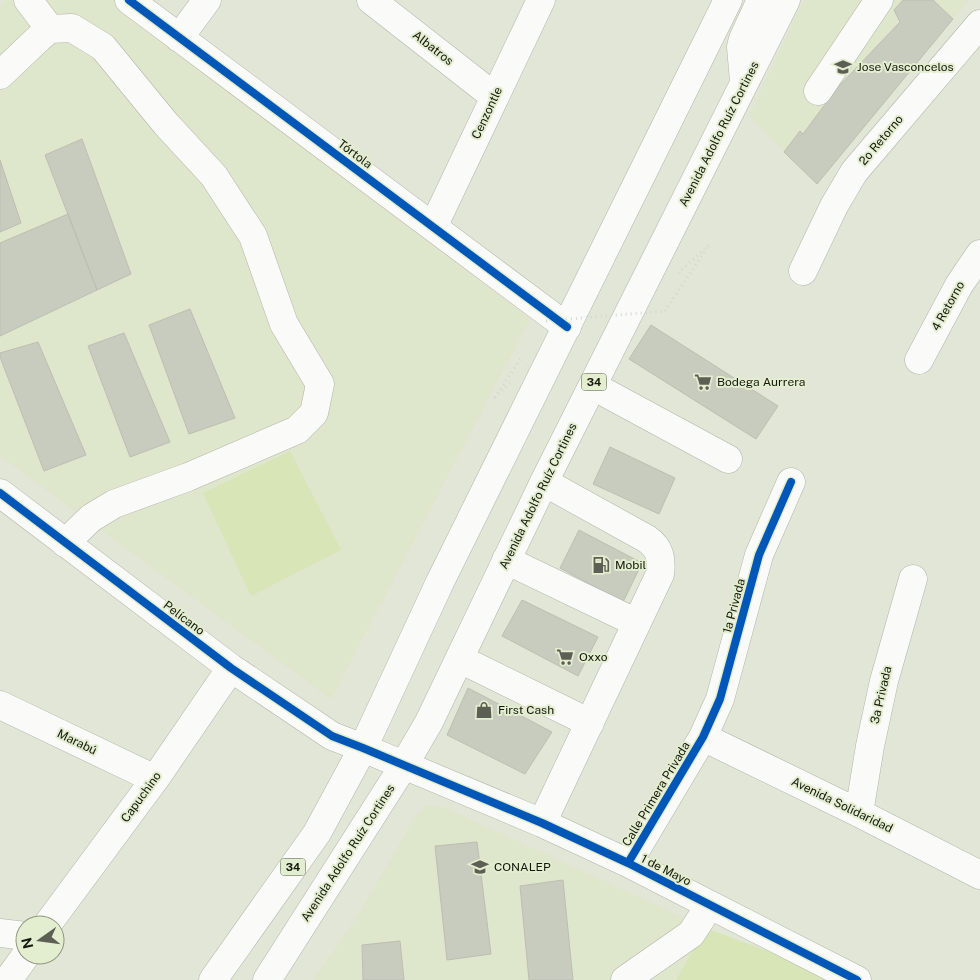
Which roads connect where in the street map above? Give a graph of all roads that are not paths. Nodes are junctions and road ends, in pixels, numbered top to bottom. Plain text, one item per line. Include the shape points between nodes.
1 (28, 0) edge
2 (129, 0) edge
3 (207, 0) edge
4 (371, 0) edge
5 (541, 0) edge
6 (728, 0) edge
7 (760, 0) edge
8 (786, 0) edge
9 (879, 0) edge
10 (980, 24) edge
11 (50, 29) junction
12 (179, 38) junction
13 (0, 75) edge
14 (744, 83) junction
15 (818, 91) dead end
16 (495, 96) junction
17 (433, 227) junction
18 (980, 254) edge
19 (803, 272) dead end
20 (556, 324) junction
21 (919, 360) dead end
22 (593, 386) junction
23 (728, 459) dead end
24 (544, 482) junction
25 (791, 482) dead end
26 (0, 493) edge
27 (65, 543) junction
28 (506, 560) junction
29 (913, 579) dead end
30 (637, 623) junction
31 (460, 659) junction
32 (231, 668) junction
33 (0, 705) edge
34 (590, 723) junction
35 (703, 737) junction
36 (363, 748) junction
37 (404, 765) junction
38 (155, 779) junction
39 (859, 813) junction
40 (542, 823) junction
41 (628, 863) junction
42 (980, 875) edge
43 (278, 889) junction
44 (710, 905) junction
45 (54, 915) edge
46 (0, 933) edge
47 (15, 935) edge
48 (19, 965) edge
49 (8, 980) edge
50 (213, 980) edge
51 (232, 980) edge
52 (267, 980) edge
53 (625, 980) edge
54 (857, 980) edge

1 - 11 street
2 - 12 street, Tórtola
3 - 12 street
4 - 16 street, Albatros
5 - 16 street, Cenzontle
6 - 20 street, 34
7 - 14 street via 741,47
8 - 14 street, Avenida Adolfo Ruíz Cortines / 34
9 - 15 street
10 - 19 street, 2o Retorno via 854,172
11 - 13 street
11 - 27 street via 72,28 103,47 214,176 253,236 284,324 320,384 314,413 297,430 188,477 114,504 92,518
12 - 17 street, Tórtola
14 - 22 street, Avenida Adolfo Ruíz Cortines / 34
16 - 17 street, Cenzontle
17 - 20 street, Tórtola
18 - 21 street, 4 Retorno
20 - 36 street, 34
22 - 23 street
22 - 24 street, Avenida Adolfo Ruíz Cortines / 34
24 - 28 street, Avenida Adolfo Ruíz Cortines / 34
24 - 30 street via 655,544 661,564 660,574
25 - 35 street, 1a Privada via 759,555 720,699
26 - 27 street, Pelícano
27 - 32 street, Pelícano
28 - 30 street
28 - 31 street, Avenida Adolfo Ruíz Cortines / 34
29 - 39 street, 3a Privada via 884,680
30 - 34 street
31 - 34 street
31 - 37 street, Avenida Adolfo Ruíz Cortines / 34
32 - 36 street, Pelícano via 332,736
32 - 38 street, Capuchino
33 - 38 street, Marabú
34 - 40 street
35 - 39 street, Avenida Solidaridad
35 - 41 street, Calle Primera Privada
36 - 37 street, Pelícano
36 - 43 street, 34 via 316,834
37 - 40 street, 1 de Mayo
37 - 52 street, Avenida Adolfo Ruíz Cortines / 34
38 - 45 street, Capuchino
39 - 42 street, Avenida Solidaridad
40 - 41 street, 1 de Mayo
41 - 44 street, 1 de Mayo
43 - 50 street, 34
43 - 51 street via 259,942
44 - 53 street via 691,934
44 - 54 street, 1 de Mayo
46 - 47 street
48 - 49 street

